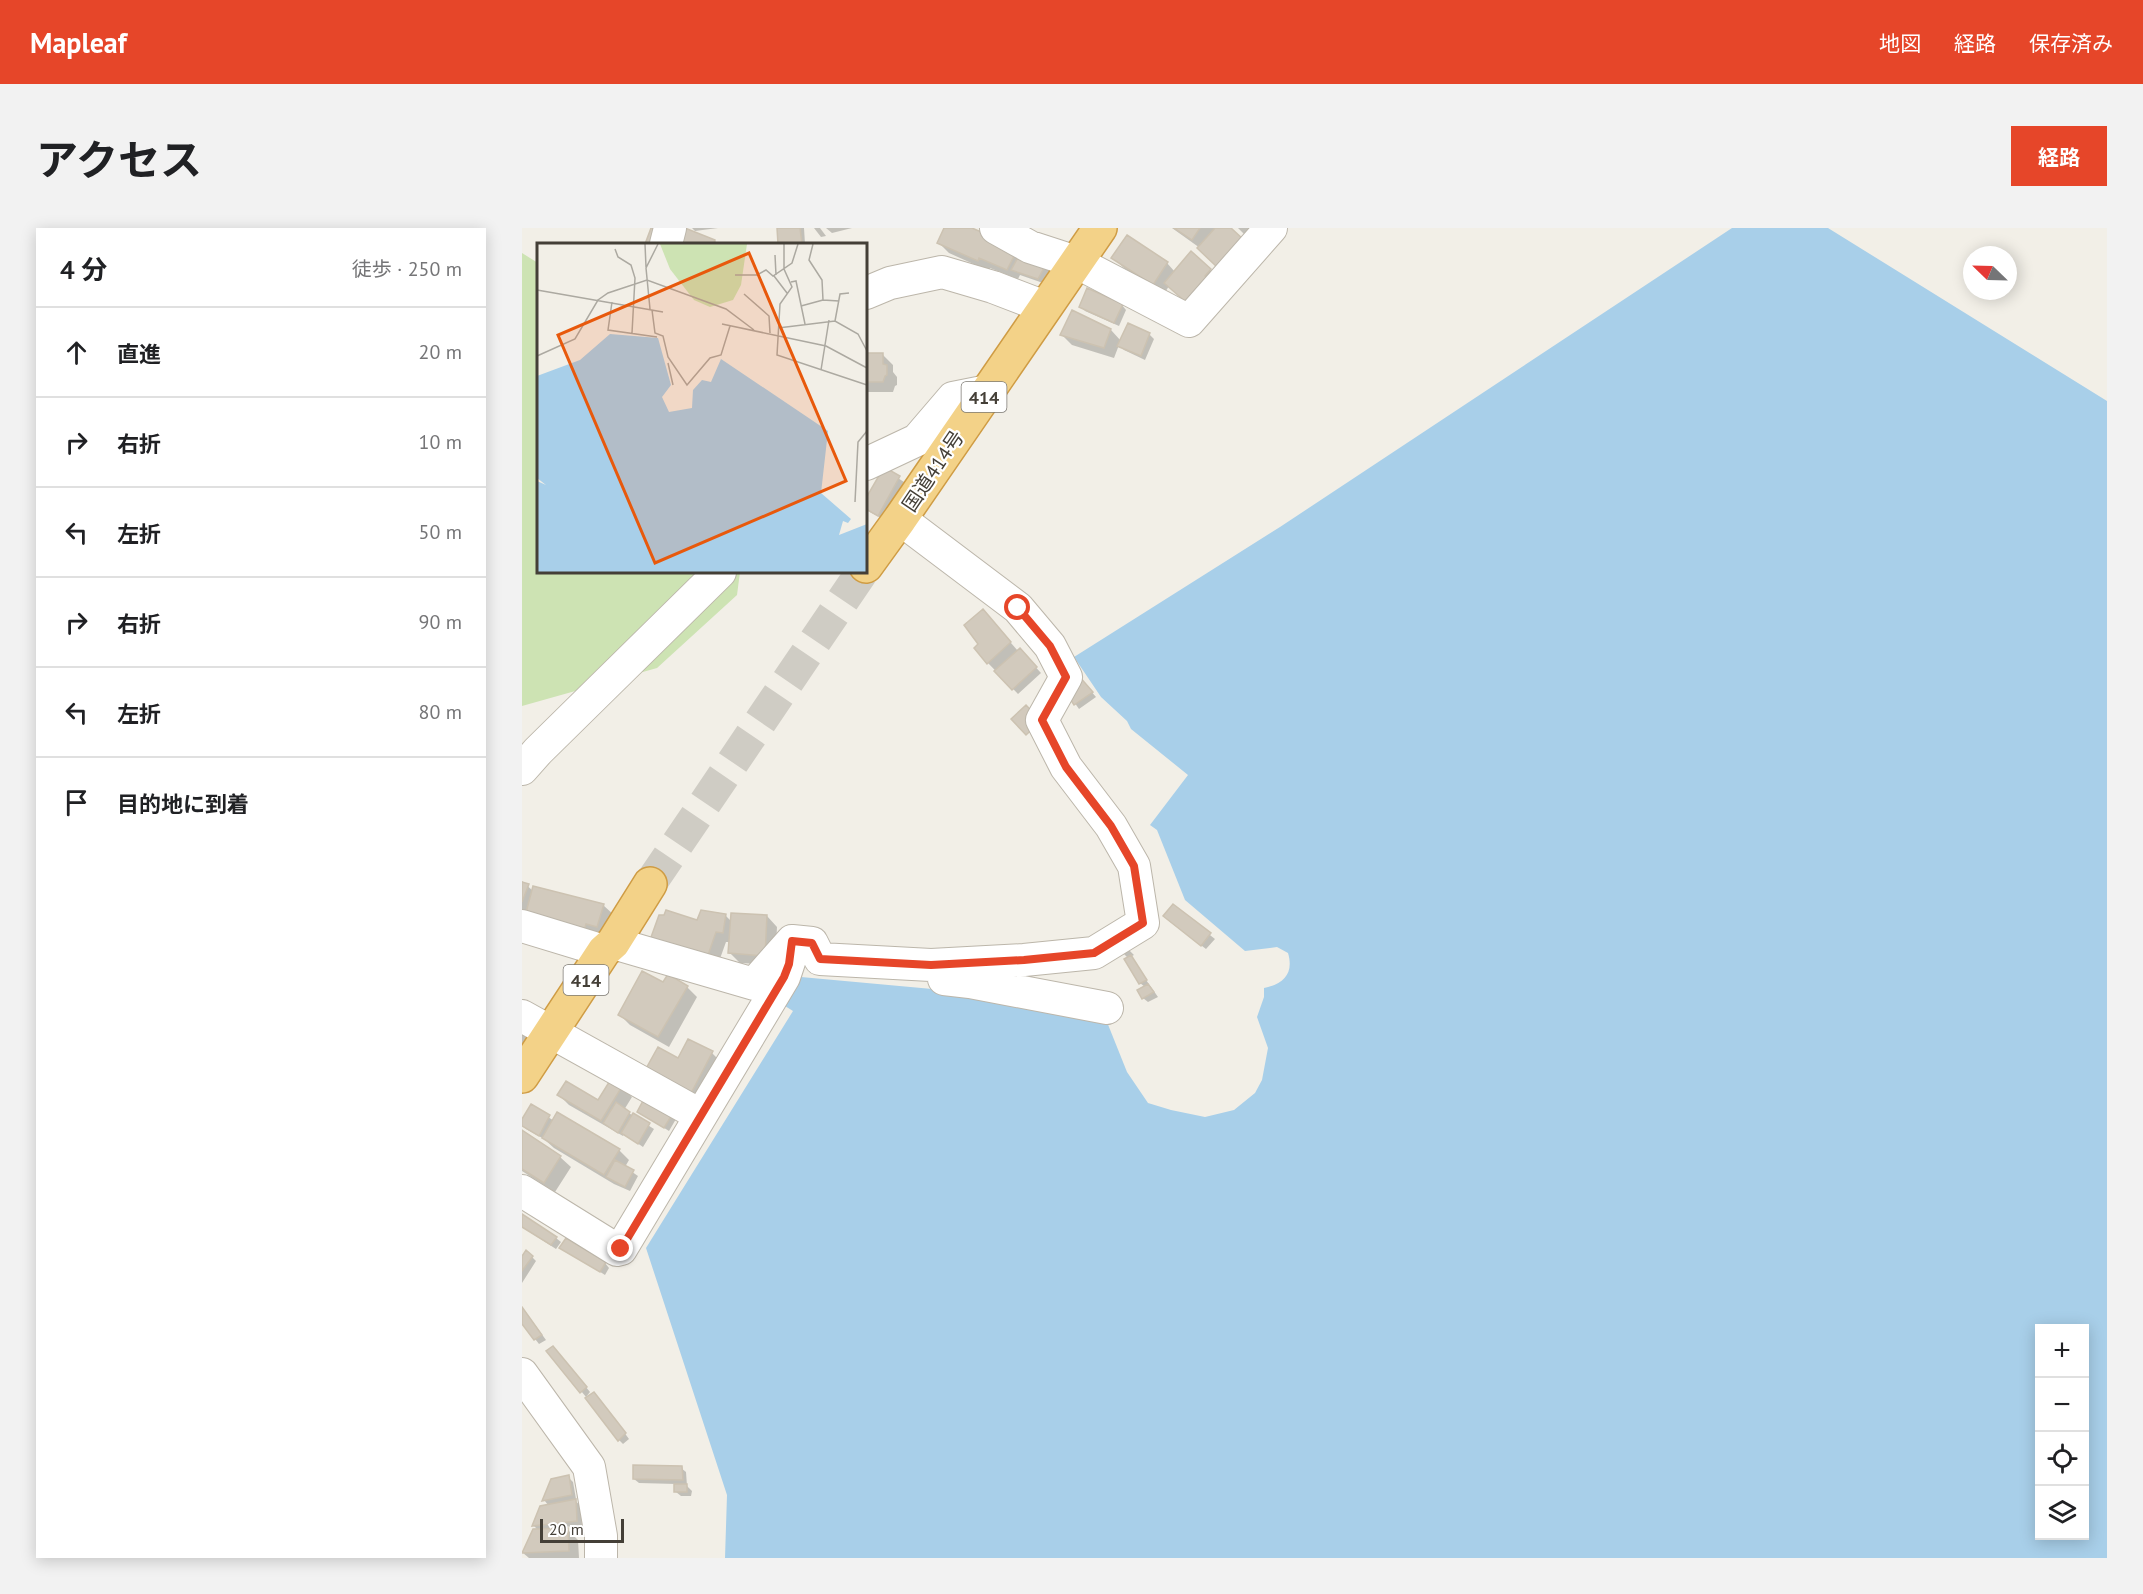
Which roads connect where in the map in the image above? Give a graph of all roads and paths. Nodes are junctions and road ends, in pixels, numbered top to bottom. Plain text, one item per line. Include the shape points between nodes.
1 (670, 228) edge
2 (996, 228) edge
3 (1100, 228) edge
4 (1271, 228) edge
5 (1033, 237) edge
6 (666, 243) edge
7 (1076, 262) junction
8 (867, 293) edge
9 (1045, 307) junction
10 (988, 392) junction
11 (867, 464) edge
12 (900, 519) junction
13 (867, 565) edge
14 (719, 573) edge
15 (522, 768) edge
16 (650, 884) tunnel mouth
17 (522, 926) edge
18 (609, 947) junction
19 (790, 956) junction
20 (1107, 1008) dead end
21 (522, 1016) edge
22 (550, 1033) junction
23 (522, 1076) edge
24 (700, 1115) junction
25 (522, 1191) edge
26 (522, 1374) edge
27 (601, 1558) edge

1 - 6 street
2 - 5 street
3 - 7 highway, 国道414号 / 414
4 - 7 street via 1189,321
5 - 7 street
7 - 9 highway, 国道414号 / 414
8 - 9 street via 890,283 942,272
9 - 10 highway, 国道414号 / 414
10 - 11 street via 953,398 917,440
10 - 12 highway, 国道414号 / 414
12 - 13 highway, 国道414号 / 414
12 - 19 street via 1018,608 1050,646 1066,677 1042,720 1066,767 1111,826 1134,866 1143,923 1094,953 1024,960 931,965 820,959 812,943
14 - 15 street
16 - 18 highway, 414
17 - 18 street
18 - 19 street via 754,984
18 - 22 highway, 414
19 - 20 street via 899,975 970,981
19 - 24 street
21 - 22 street
22 - 23 highway, 414
22 - 24 street
24 - 25 street via 621,1249
26 - 27 street via 589,1467

